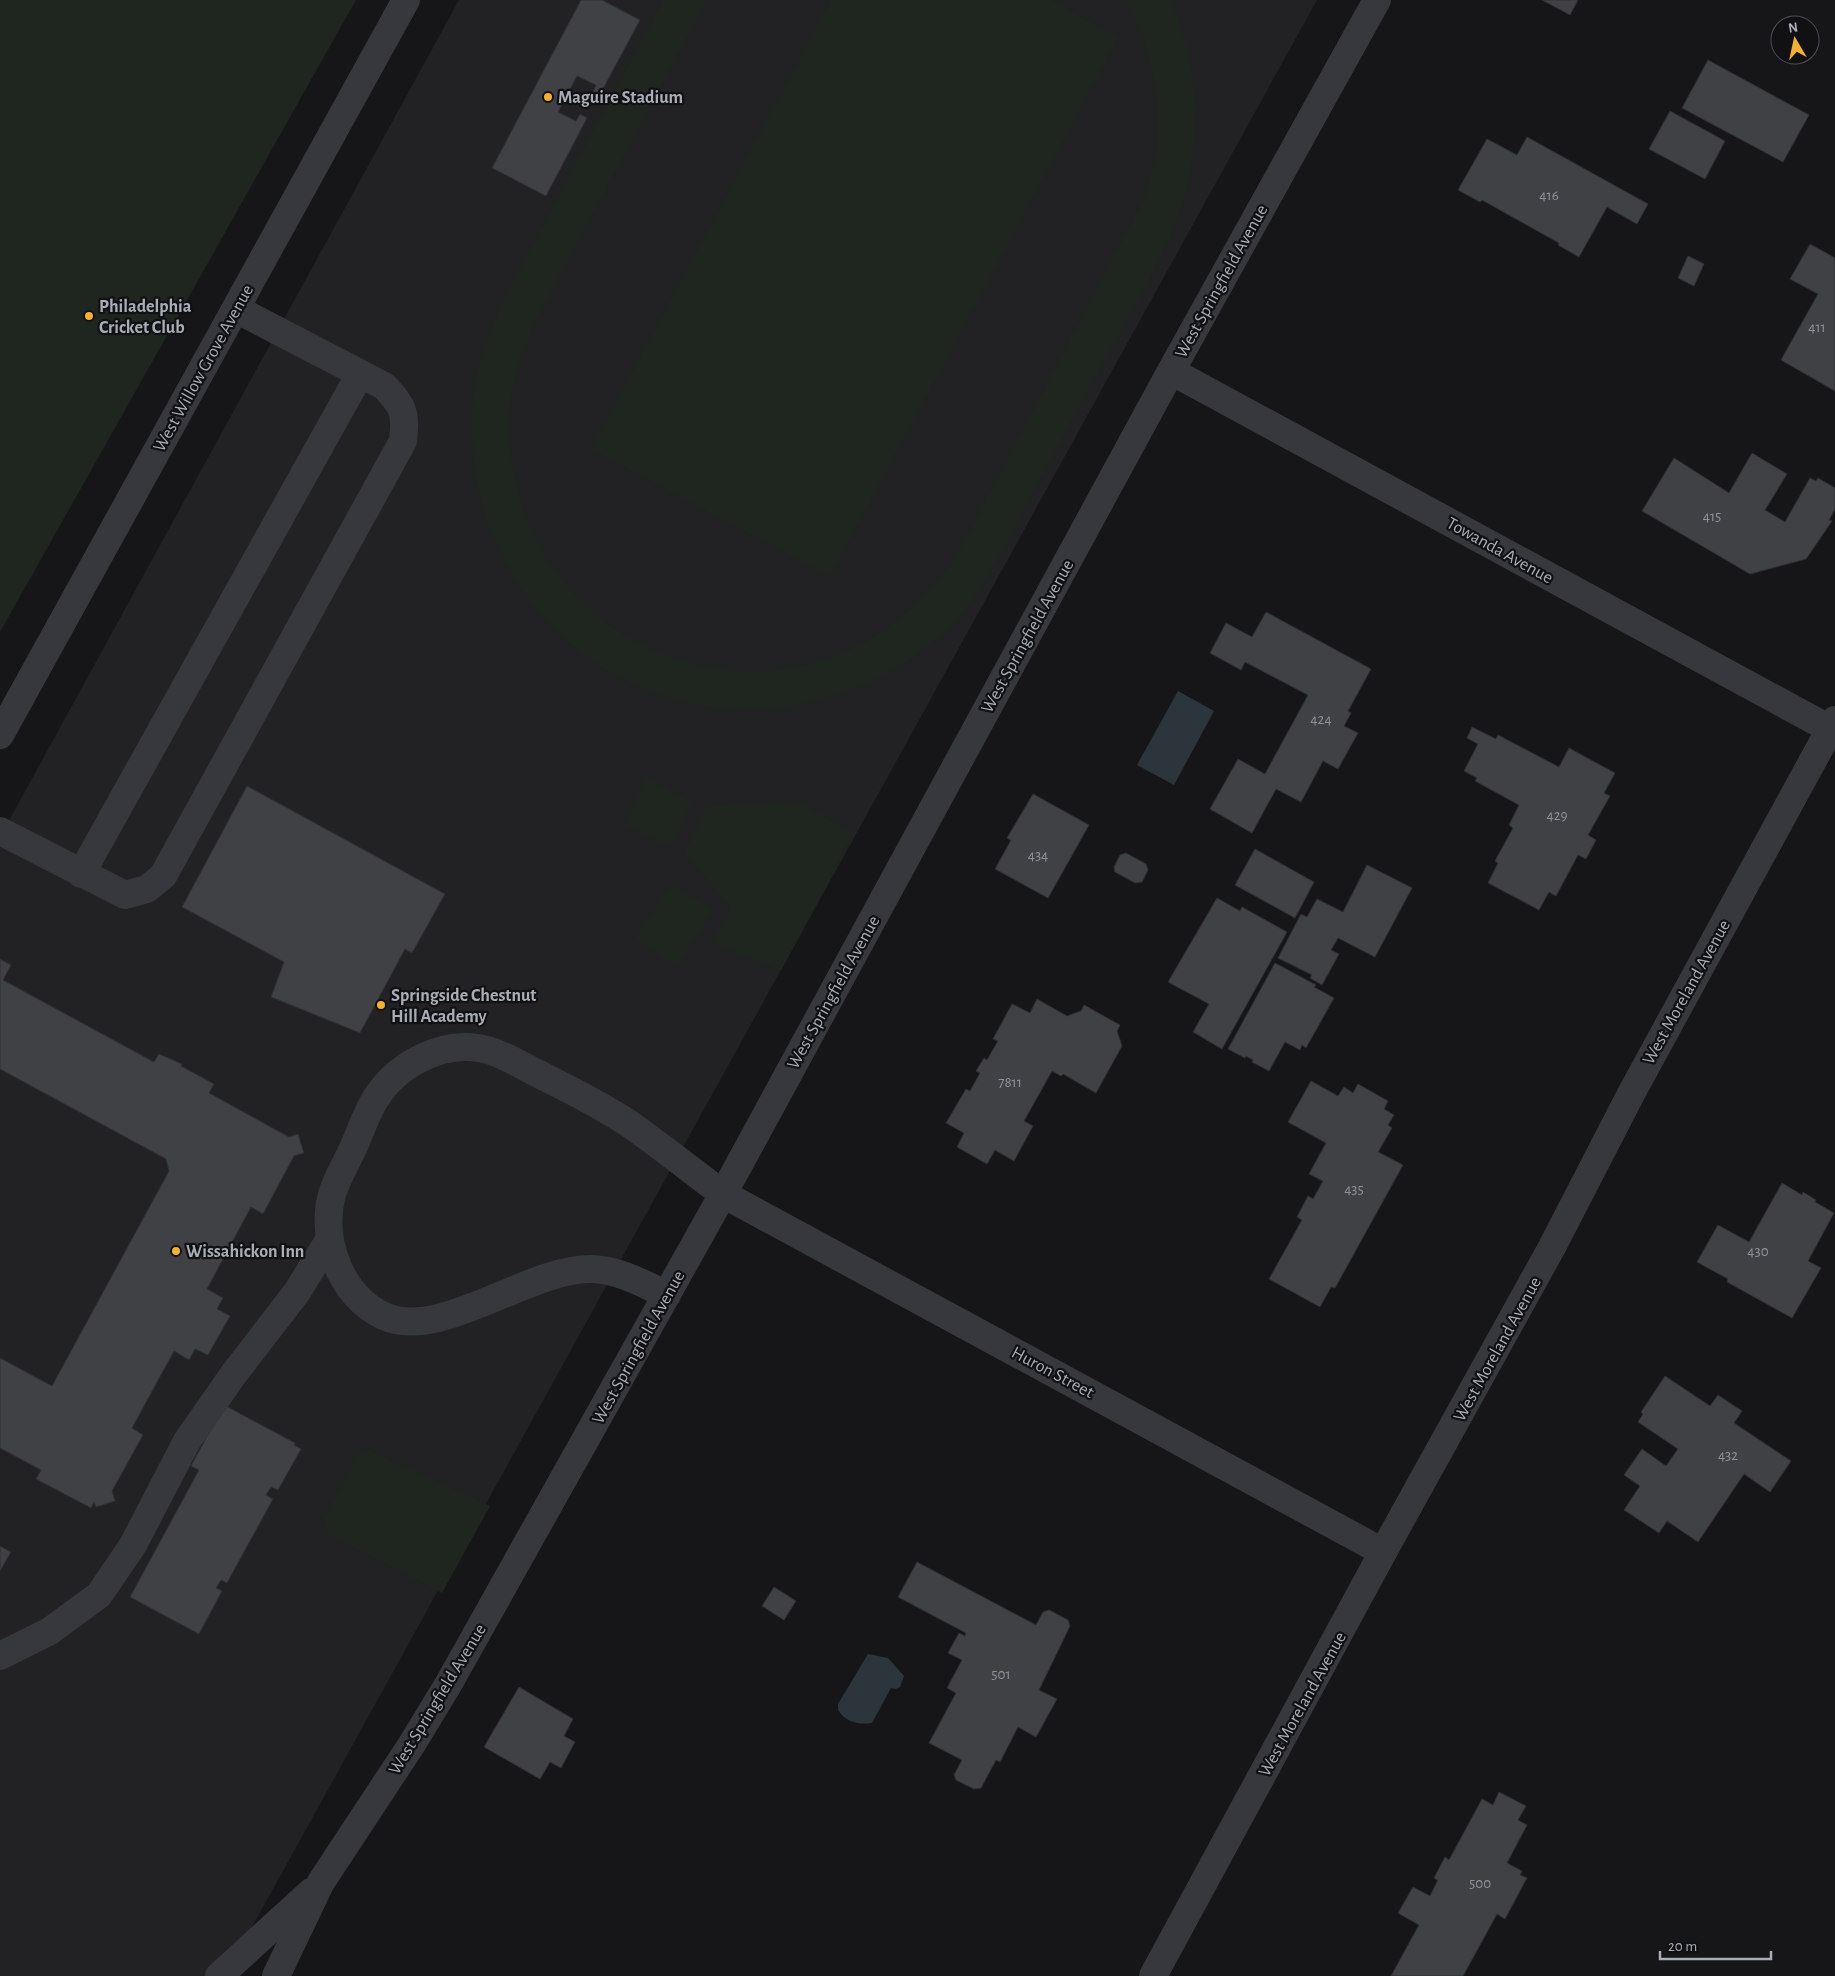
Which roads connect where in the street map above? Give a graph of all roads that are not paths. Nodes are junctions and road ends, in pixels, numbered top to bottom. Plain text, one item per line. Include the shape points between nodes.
1 (406, 0) edge
2 (1377, 0) edge
3 (236, 309) junction
4 (1171, 371) junction
5 (360, 374) junction
6 (1832, 725) edge
7 (1, 730) edge
8 (0, 831) edge
9 (81, 874) junction
10 (723, 1194) junction
11 (329, 1240) junction
12 (667, 1295) junction
13 (1383, 1552) junction
14 (0, 1656) edge
15 (321, 1882) junction
16 (219, 1976) edge
17 (276, 1976) edge
18 (1153, 1976) edge

1 - 3 street, West Willow Grove Avenue
2 - 4 street, West Springfield Avenue
3 - 5 street
3 - 7 street, West Willow Grove Avenue
4 - 6 street, Towanda Avenue
4 - 10 street, West Springfield Avenue
5 - 9 street
5 - 9 street via 384,386 401,404 405,422 403,442 163,876 147,889 126,895
6 - 13 street, West Moreland Avenue via 1636,1084 1552,1247
8 - 9 street
10 - 11 street, Huron Street via 630,1124 602,1107 502,1056 478,1048 453,1048 424,1057 401,1070 375,1099 333,1193 328,1221
10 - 12 street, West Springfield Avenue
10 - 13 street, Huron Street
11 - 12 street via 340,1272 350,1288 384,1316 406,1322 457,1312 560,1273 590,1269 623,1274
11 - 14 street via 297,1292 233,1375 187,1442 132,1545 99,1595 50,1630
12 - 15 street, West Springfield Avenue via 449,1683
13 - 18 street, West Moreland Avenue
15 - 16 street
15 - 17 street, West Springfield Avenue

